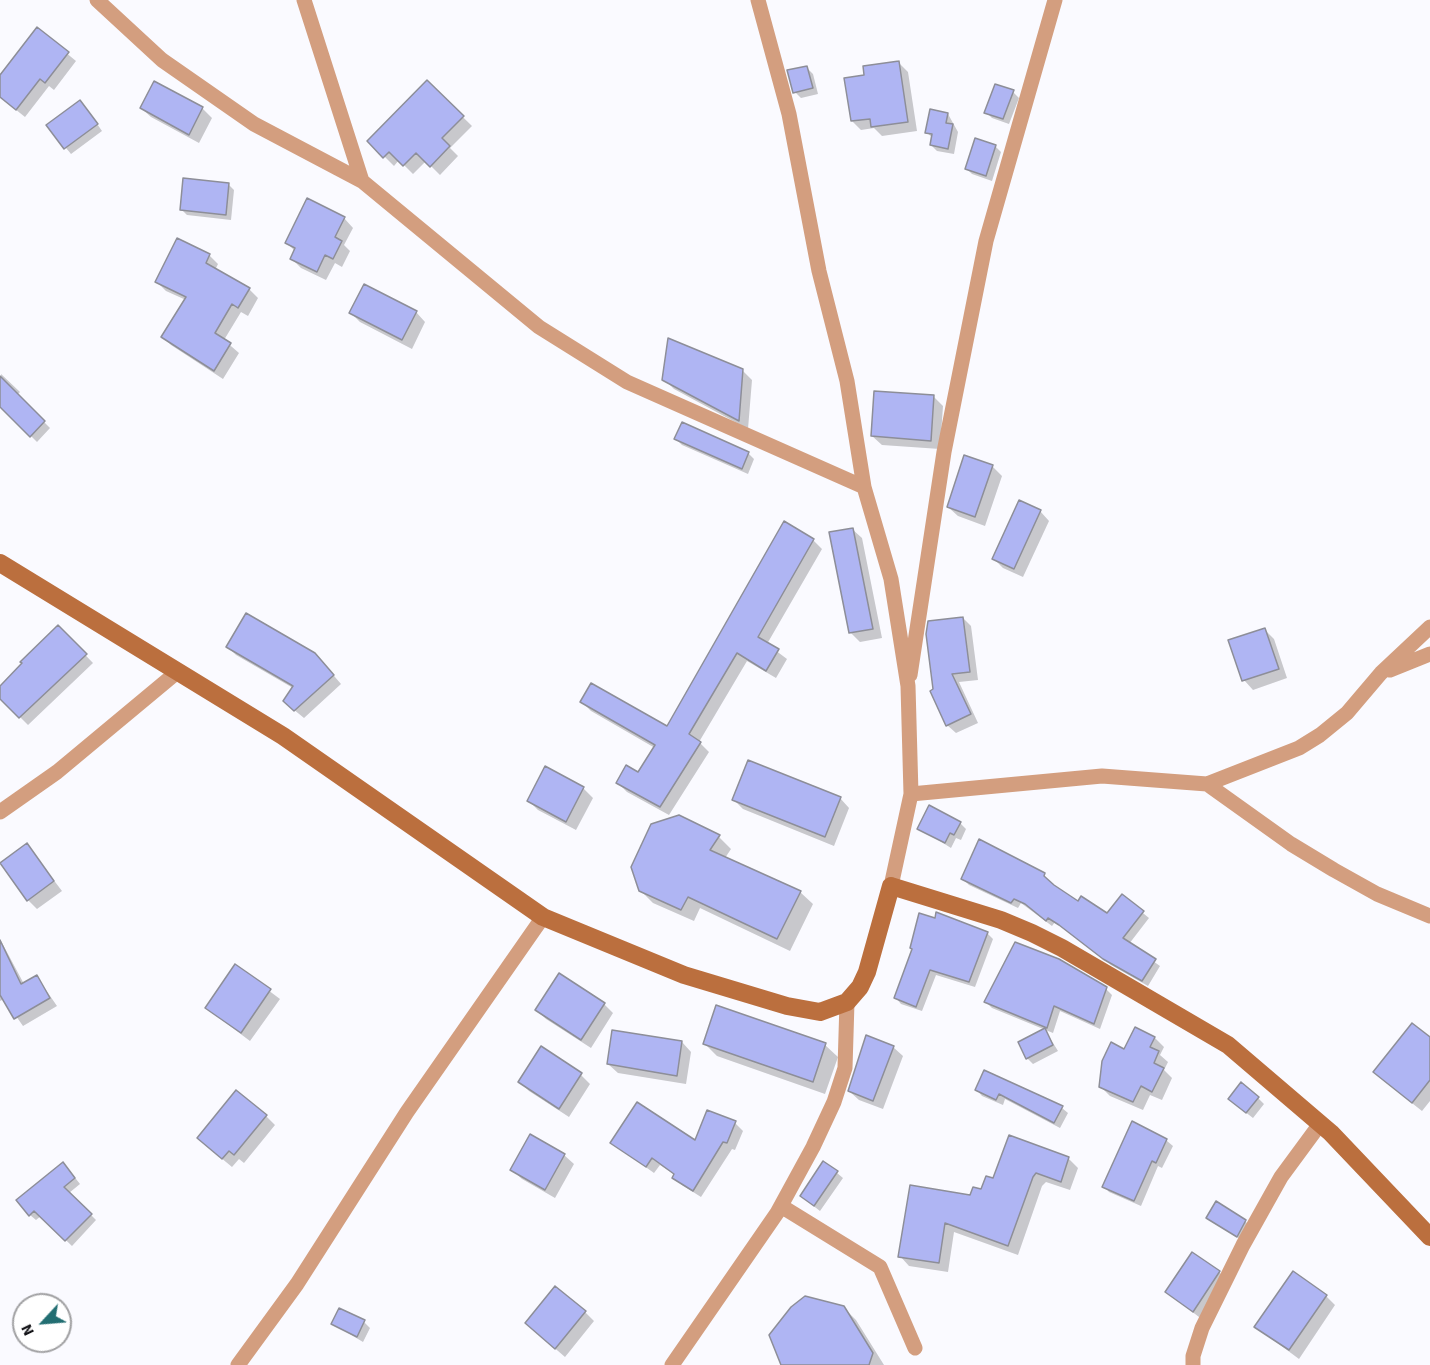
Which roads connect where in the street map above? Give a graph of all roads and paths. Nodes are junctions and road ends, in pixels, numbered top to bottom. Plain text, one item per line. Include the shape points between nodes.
1 (97, 0) edge
2 (304, 0) edge
3 (758, 0) edge
4 (1055, 0) edge
5 (362, 182) junction
6 (864, 487) junction
7 (0, 563) edge
8 (1430, 627) edge
9 (1430, 654) edge
10 (176, 673) junction
11 (1381, 673) junction
12 (908, 687) junction
13 (1208, 784) junction
14 (911, 794) junction
15 (0, 812) edge
16 (891, 886) junction
17 (1430, 916) edge
18 (543, 917) junction
19 (847, 1002) junction
20 (1320, 1124) junction
21 (781, 1206) junction
22 (1430, 1236) edge
23 (915, 1348) dead end
24 (238, 1365) edge
25 (672, 1365) edge
26 (1193, 1365) edge

1 - 5 street via 162,60 254,124
2 - 5 street
3 - 6 street via 789,114 819,272 847,381
4 - 12 street via 986,241 944,452
5 - 6 street via 539,327 627,382
6 - 12 street via 891,579
7 - 10 street
8 - 11 street
9 - 11 street
10 - 15 street via 57,772
10 - 18 street via 283,736
11 - 13 street via 1347,713 1320,735 1299,748
12 - 14 street
13 - 14 street via 1102,776
13 - 17 street via 1334,870 1377,894
14 - 16 street
16 - 19 street via 867,972
16 - 20 street via 1001,920 1062,948 1228,1045
18 - 19 street via 684,975 787,1006 820,1012
18 - 24 street via 407,1112 297,1284
19 - 21 street via 842,1079 813,1147
20 - 22 street
20 - 26 street via 1281,1177 1243,1245 1202,1329
21 - 23 street via 880,1267
21 - 25 street

